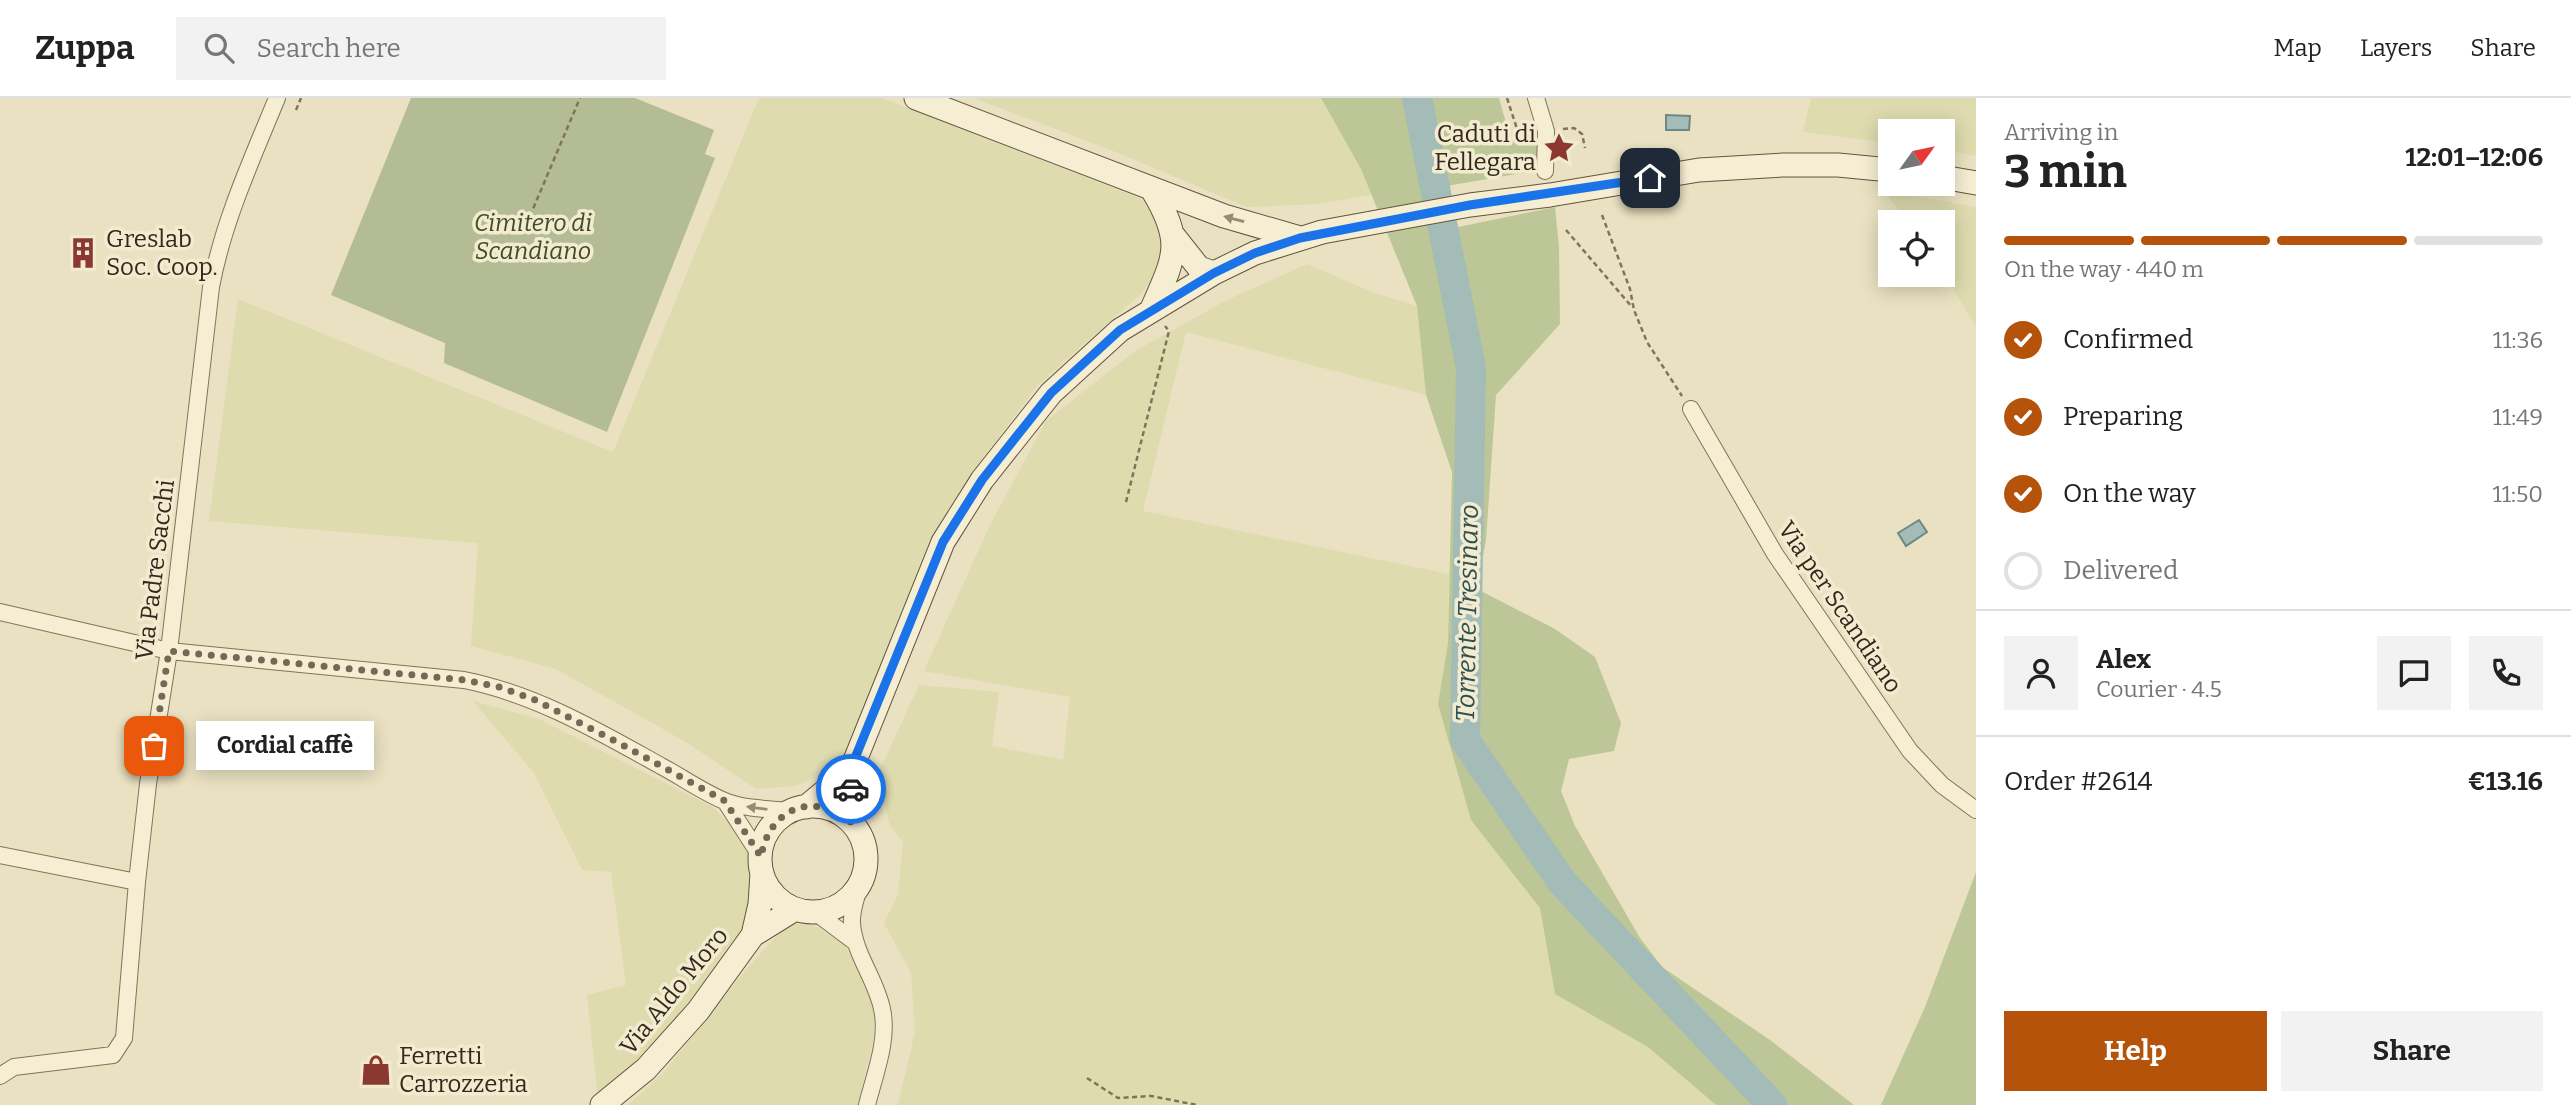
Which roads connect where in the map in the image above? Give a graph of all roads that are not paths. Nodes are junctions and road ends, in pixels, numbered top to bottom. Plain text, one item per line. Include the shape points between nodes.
1 (277, 98) edge
2 (916, 98) edge
3 (1536, 98) edge
4 (1878, 169) edge
5 (1545, 170) dead end
6 (1955, 179) edge
7 (1976, 183) edge
8 (1153, 191) junction
9 (1173, 235) junction
10 (1300, 238) junction
11 (1214, 273) junction
12 (1151, 311) junction
13 (1691, 409) road end
14 (0, 612) edge
15 (169, 651) junction
16 (853, 763) junction
17 (725, 801) junction
18 (798, 809) junction
19 (1976, 810) edge
20 (852, 823) junction
21 (0, 855) edge
22 (761, 864) junction
23 (137, 882) junction
24 (859, 886) junction
25 (805, 911) junction
26 (753, 935) junction
27 (855, 942) junction
28 (0, 1076) edge
29 (603, 1105) edge
30 (867, 1105) edge

1 - 15 street, Via Padre Sacchi via 216,257
2 - 8 main road
3 - 5 street via 1546,131
4 - 10 main road via 1783,165 1699,170 1470,205
6 - 7 main road
8 - 9 main road
10 -> 8 main road
9 - 11 main road via 1199,268
9 - 12 main road via 1173,258
10 - 11 main road
11 - 12 main road
12 - 16 main road via 1120,330 1051,393 982,480 943,542
13 - 19 street, Via per Scandiano via 1775,554 1910,751 1941,785
14 - 15 street
15 - 17 street via 499,687 545,705
15 - 23 street, Via Padre Sacchi
16 - 18 main road via 845,775
16 - 20 main road
18 -> 17 street
17 - 22 street
18 - 20 main road via 817,806 836,811
18 - 22 main road via 769,830
20 - 24 main road via 865,847
21 - 23 street
22 - 25 main road via 771,890 786,904
22 - 26 main road, Via Aldo Moro
23 - 28 street, Via Padre Sacchi via 124,1038 113,1055 13,1067
24 - 25 main road via 841,905
24 - 27 street via 852,920
25 - 26 main road, Via Aldo Moro
25 - 27 street
26 - 29 main road, Via Aldo Moro via 698,1011 646,1069
27 - 30 street via 883,1011 883,1040

